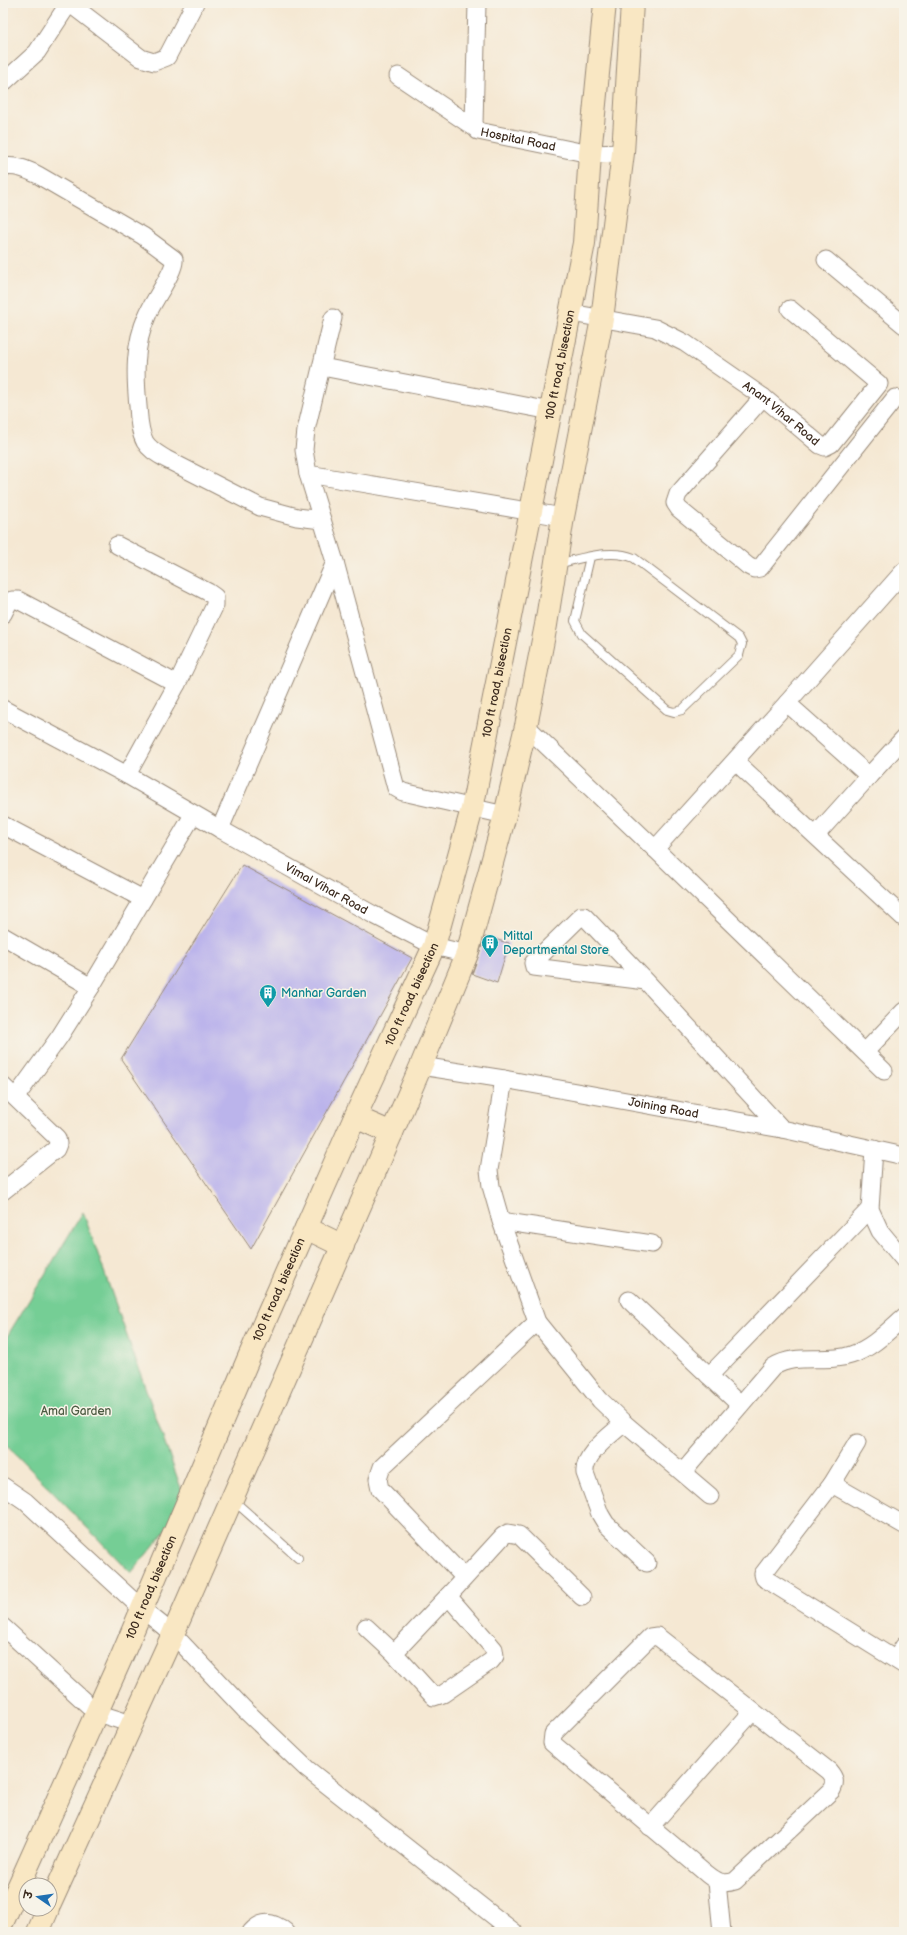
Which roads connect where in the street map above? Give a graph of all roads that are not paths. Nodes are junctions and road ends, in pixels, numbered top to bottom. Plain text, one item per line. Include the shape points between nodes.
1 (69, 3) edge
2 (195, 3) edge
3 (477, 3) edge
4 (605, 3) edge
5 (632, 3) edge
6 (398, 76) dead end
7 (3, 83) edge
8 (475, 128) junction
9 (623, 153) junction
10 (590, 154) junction
11 (3, 167) edge
12 (826, 260) dead end
13 (790, 309) dead end
14 (571, 313) junction
15 (333, 318) dead end
16 (602, 319) junction
17 (904, 325) edge
18 (322, 367) junction
19 (878, 384) junction
20 (900, 393) edge
21 (763, 397) junction
22 (551, 411) junction
23 (308, 474) junction
24 (531, 511) junction
25 (563, 517) junction
26 (322, 520) junction
27 (116, 545) dead end
28 (590, 557) junction
29 (335, 562) junction
30 (555, 564) junction
31 (904, 571) edge
32 (3, 614) edge
33 (177, 684) junction
34 (787, 703) junction
35 (3, 710) edge
36 (526, 726) junction
37 (904, 738) edge
38 (736, 762) junction
39 (127, 775) junction
40 (870, 776) junction
41 (472, 809) junction
42 (193, 815) junction
43 (505, 815) junction
44 (3, 825) edge
45 (220, 829) junction
46 (816, 835) junction
47 (655, 849) junction
48 (143, 899) junction
49 (904, 918) edge
50 (3, 936) edge
51 (434, 946) junction
52 (467, 954) junction
53 (646, 981) junction
54 (91, 987) junction
55 (904, 1010) edge
56 (865, 1052) junction
57 (421, 1066) junction
58 (884, 1071) dead end
59 (504, 1079) junction
60 (3, 1086) edge
61 (16, 1098) junction
62 (355, 1117) junction
63 (782, 1130) junction
64 (392, 1133) junction
65 (874, 1149) junction
66 (904, 1156) edge
67 (3, 1191) edge
68 (870, 1209) junction
69 (501, 1221) junction
70 (306, 1228) junction
71 (652, 1244) dead end
72 (343, 1246) junction
73 (904, 1260) edge
74 (629, 1300) dead end
75 (904, 1317) edge
76 (537, 1322) junction
77 (709, 1376) junction
78 (740, 1405) junction
79 (624, 1423) junction
80 (857, 1444) dead end
81 (683, 1472) junction
82 (832, 1484) junction
83 (3, 1486) edge
84 (710, 1496) dead end
85 (232, 1498) junction
86 (904, 1525) edge
87 (298, 1558) dead end
88 (647, 1563) dead end
89 (464, 1577) junction
90 (448, 1596) junction
91 (582, 1597) dead end
92 (142, 1609) junction
93 (366, 1627) dead end
94 (3, 1628) edge
95 (173, 1634) junction
96 (394, 1653) junction
97 (901, 1656) edge
98 (752, 1712) junction
99 (97, 1714) junction
100 (132, 1724) junction
101 (650, 1827) junction
102 (717, 1882) junction
103 (58, 1885) edge
104 (45, 1917) edge
105 (3, 1921) edge
106 (38, 1932) edge
107 (251, 1932) edge
108 (286, 1932) edge
109 (514, 1932) edge
110 (722, 1932) edge

1 - 2 street via 141,58 154,62 167,57
1 - 7 street via 37,52
3 - 8 street, Hospital Road
4 - 10 street, 100 ft road, bisection
5 - 9 street
6 - 8 street
8 - 10 street, Hospital Road via 480,133
9 - 10 street, Hospital Road
9 - 16 street
10 - 14 street, 100 ft road, bisection via 584,243
11 - 26 street via 24,168 38,175 143,236 174,259 173,269 146,316 136,350 135,375 140,429 153,451 260,507 297,517
12 - 17 street
13 - 19 street
14 - 16 street, Anant Vihar Road
14 - 22 street, 100 ft road, bisection
15 - 18 street
16 - 21 street, Anant Vihar Road via 655,328 685,343
16 - 25 street
18 - 22 street
18 - 23 street via 306,430 304,450
19 - 20 street
19 - 21 street, Anant Vihar Road via 831,444 825,447
20 - 21 street via 760,568 754,569 679,509 675,503 678,494
22 - 24 street, 100 ft road, bisection
23 - 24 street
23 - 26 street
24 - 25 street
24 - 41 street, 100 ft road, bisection
25 - 30 street
26 - 29 street
27 - 33 street via 215,597 214,605
28 - 28 lane via 614,553 634,558 739,638 742,644 739,656 682,710 667,710 578,628 575,621
28 - 30 lane
29 - 41 street via 396,788
29 - 45 street
30 - 36 street
31 - 34 street
32 - 33 street via 12,600 18,600
33 - 39 street
34 - 38 street
34 - 40 street
35 - 39 street, Vimal Vihar Road
36 - 43 street
36 - 47 street
37 - 40 street
38 - 46 street
38 - 47 street
39 - 42 street, Vimal Vihar Road
40 - 46 street
41 - 43 street
41 - 51 street, 100 ft road, bisection
42 - 45 street, Vimal Vihar Road
42 - 48 street
43 - 52 street
44 - 48 street
45 - 51 street, Vimal Vihar Road
46 - 49 street
47 - 56 street
48 - 54 street
50 - 54 street
51 - 52 street, Vimal Vihar Road
51 - 62 street, 100 ft road, bisection
52 - 57 street
53 - 53 street via 534,967 533,963 582,916
53 - 63 street
54 - 61 street
55 - 56 street
56 - 58 street
57 - 59 street, Joining Road
57 - 64 street
59 - 63 street, Joining Road
59 - 69 street via 489,1170
60 - 61 street
61 - 67 street via 57,1138 58,1144 56,1149
62 - 64 street
62 - 70 street, 100 ft road, bisection
63 - 65 street, Joining Road
64 - 72 street
65 - 66 street, Joining Road
65 - 68 street
68 - 73 street via 880,1231
68 - 77 street
69 - 71 street
69 - 76 street
70 - 72 street
70 - 92 street, 100 ft road, bisection
72 - 85 street
74 - 77 street
75 - 78 street via 868,1348 850,1355 834,1358 795,1358 781,1362 773,1367
76 - 79 street via 600,1400
76 - 89 street via 382,1467 378,1479 380,1489
77 - 78 street
78 - 81 street
79 - 81 street
79 - 88 street via 589,1456 584,1468 606,1524
80 - 82 street
81 - 84 street
82 - 86 street
82 - 97 street via 764,1571 764,1578
83 - 92 street via 25,1501
85 - 87 lane
85 - 95 street
89 - 90 street
89 - 91 street via 503,1536 513,1533
90 - 96 street
90 - 96 street via 494,1649 494,1658 443,1694 434,1697
92 - 95 street
92 - 99 street, 100 ft road, bisection
93 - 96 street
94 - 99 street
95 - 100 street
95 - 109 street via 244,1709 307,1769
98 - 101 street
98 - 101 street via 661,1638 653,1636 553,1734 552,1743
98 - 102 street via 829,1771 835,1784 832,1790 735,1881 726,1884
99 - 100 street
99 - 105 street, 100 ft road, bisection
100 - 103 street
101 - 102 street
102 - 110 street
104 - 106 street
107 - 108 street via 263,1923 271,1922

